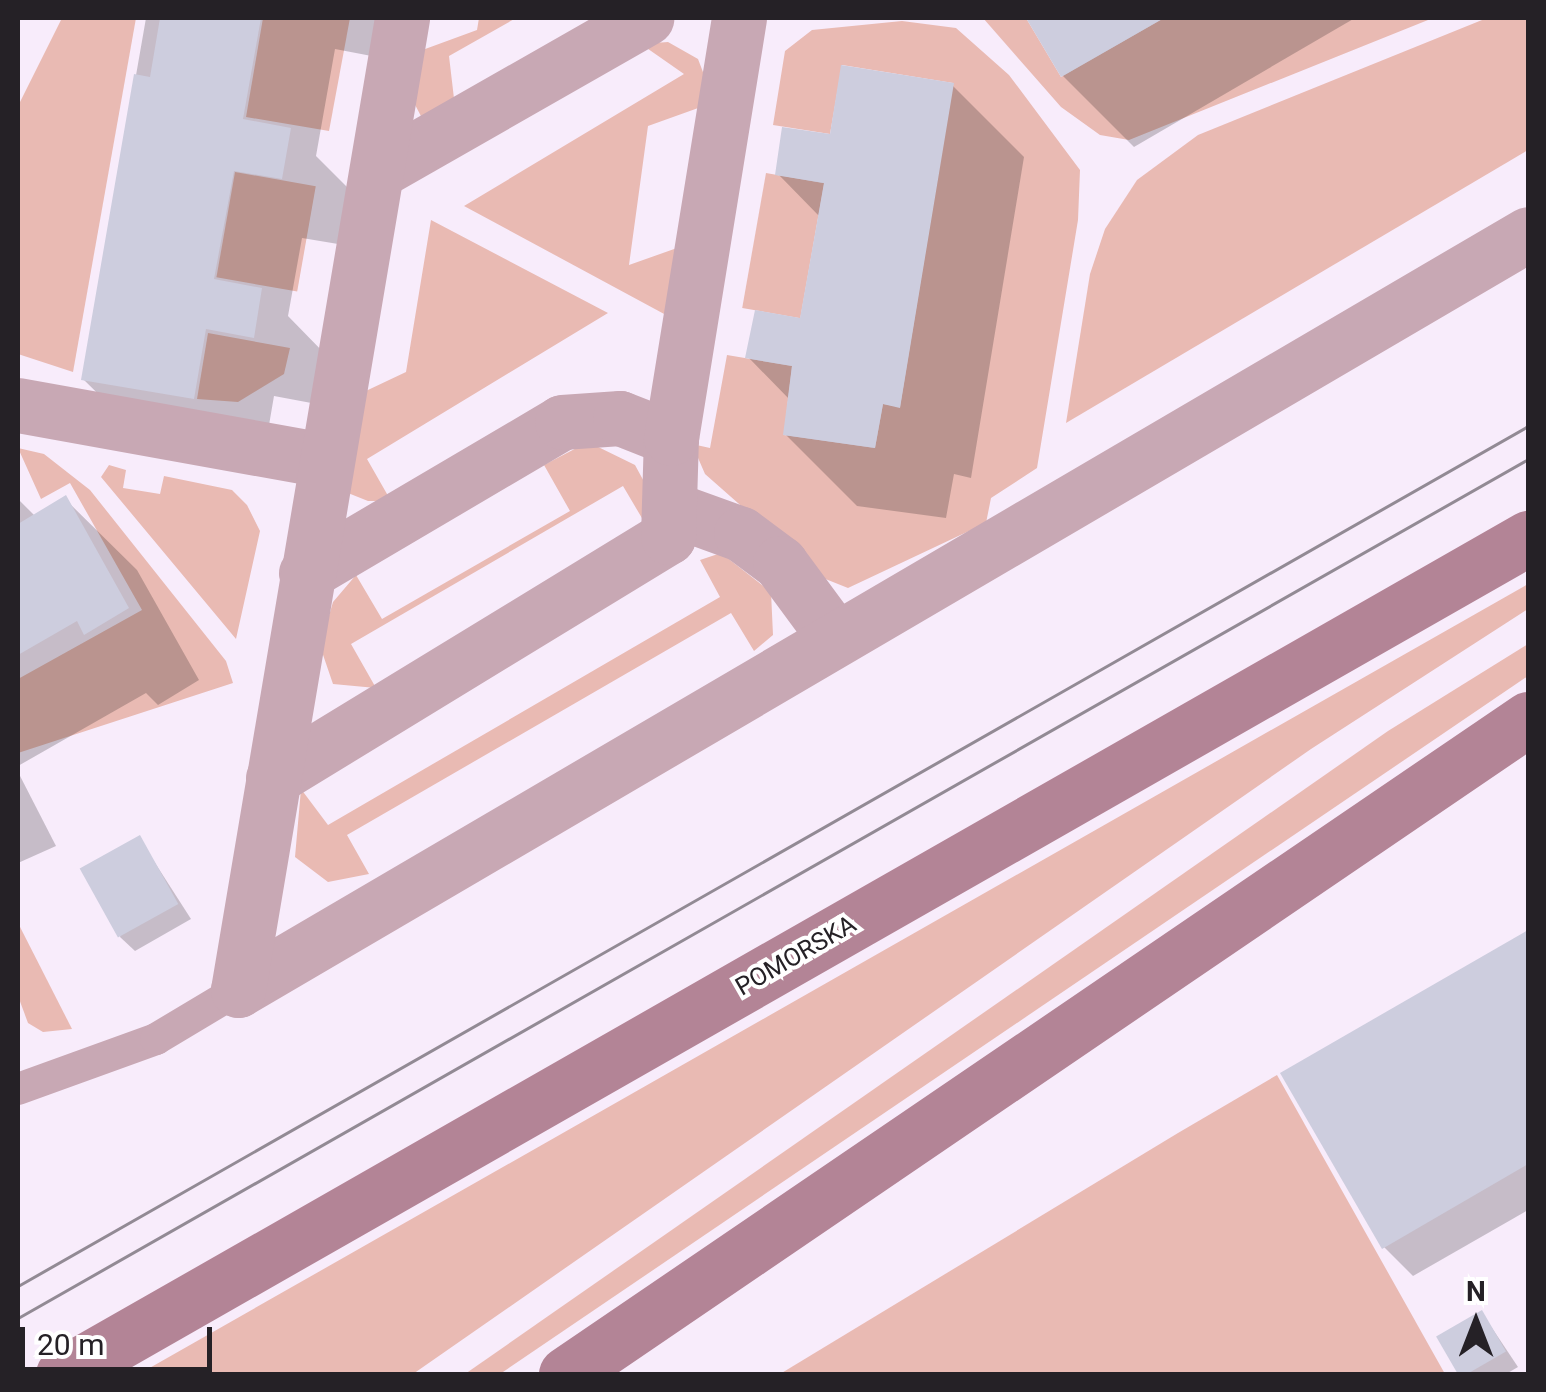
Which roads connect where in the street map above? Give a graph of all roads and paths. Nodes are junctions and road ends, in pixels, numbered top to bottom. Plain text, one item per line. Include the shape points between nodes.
1 (402, 18) edge
2 (646, 18) edge
3 (739, 18) edge
4 (378, 171) junction
5 (1528, 234) edge
6 (18, 406) edge
7 (672, 438) junction
8 (324, 460) junction
9 (672, 510) junction
10 (1528, 538) edge
11 (306, 573) junction
12 (836, 639) junction
13 (1528, 719) edge
14 (273, 778) junction
15 (238, 990) junction
16 (18, 1089) edge
17 (63, 1374) edge
18 (566, 1374) edge

1 - 4 street
2 - 4 street
3 - 7 street
4 - 8 street
5 - 12 street
6 - 8 street
7 - 9 street
7 - 11 street via 620,418 562,422
8 - 11 street
9 - 12 street via 742,534 780,563
9 - 14 street via 668,537 614,577
10 - 17 main road, POMORSKA
11 - 14 street
12 - 15 street
13 - 18 main road
14 - 15 street
15 - 16 lane via 156,1039

